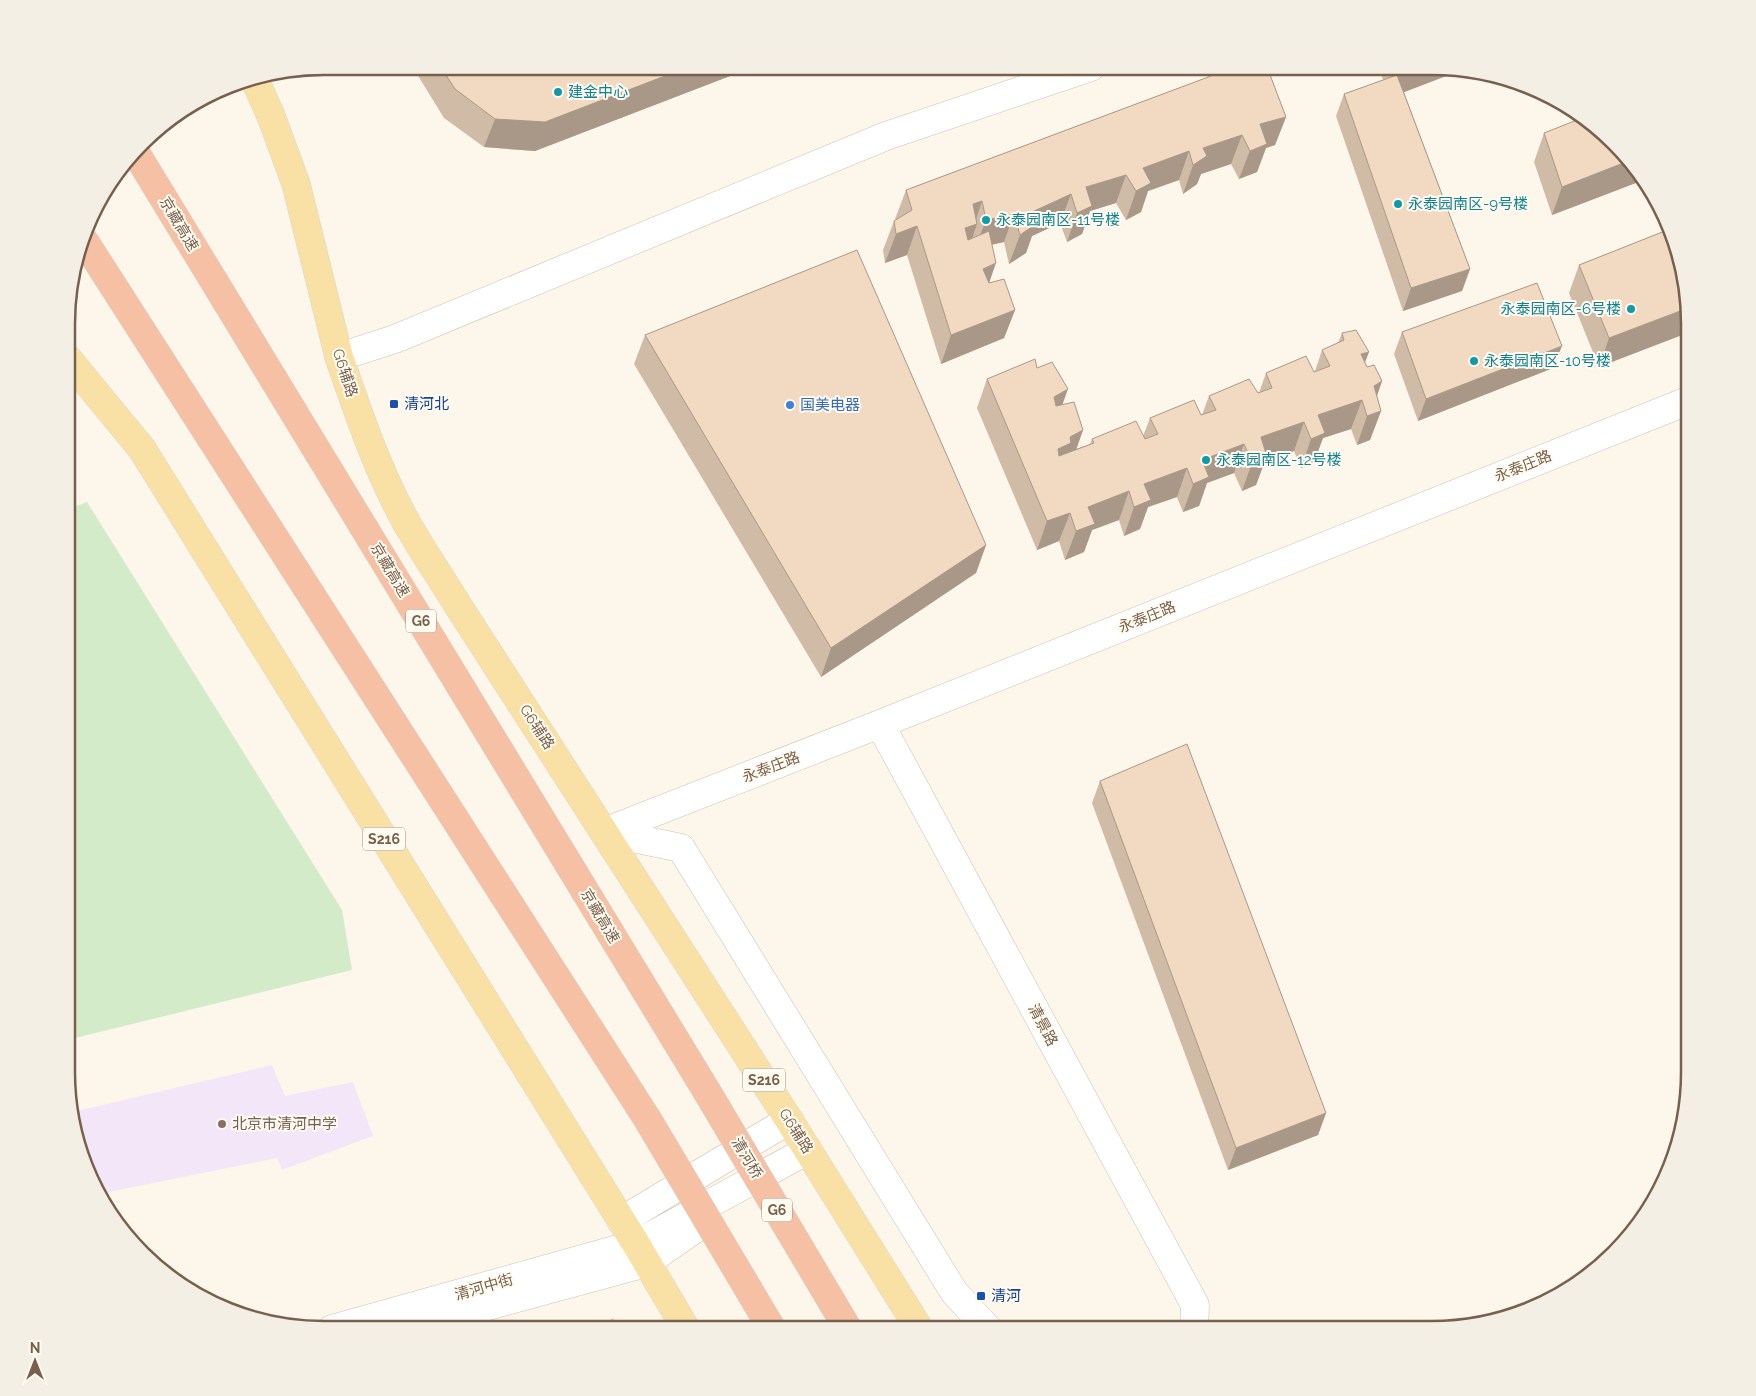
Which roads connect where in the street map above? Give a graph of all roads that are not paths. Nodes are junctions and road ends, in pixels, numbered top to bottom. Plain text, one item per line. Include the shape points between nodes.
1 (1067, 75) edge
2 (257, 84) edge
3 (139, 158) edge
4 (87, 246) edge
5 (339, 357) junction
6 (75, 368) edge
7 (1681, 404) edge
8 (880, 724) junction
9 (604, 832) junction
10 (706, 1090) joint
11 (789, 1120) junction
12 (808, 1150) junction
13 (635, 1243) junction
14 (954, 1292) junction
15 (360, 1321) edge
16 (425, 1321) edge
17 (681, 1321) edge
18 (767, 1321) edge
19 (843, 1321) edge
20 (914, 1321) edge
21 (963, 1321) edge
22 (981, 1321) edge
23 (1194, 1321) edge

1 - 5 street via 886,136 395,340
2 - 5 main road, G6辅路 / S216 via 296,184
3 - 10 highway, 京藏高速 / G6
4 - 18 highway, bridge via 648,1120
5 - 9 main road, G6辅路 / S216 via 379,467 405,520
6 - 13 main road, S216 via 142,449
7 - 8 street, 永泰庄路
8 - 9 street, 永泰庄路
8 - 23 street, 清景路 via 1195,1305
9 - 11 main road, G6辅路 / S216
9 - 14 street via 681,848
10 - 19 highway, 清河桥 / G6, bridge
11 - 12 main road, G6辅路 / S216
11 - 13 street
12 - 13 street
12 - 20 main road, G6辅路 / S216
13 - 15 street, 清河中街
13 - 16 street, 清河中街
13 - 17 main road, S216
14 - 21 street
14 - 22 street

